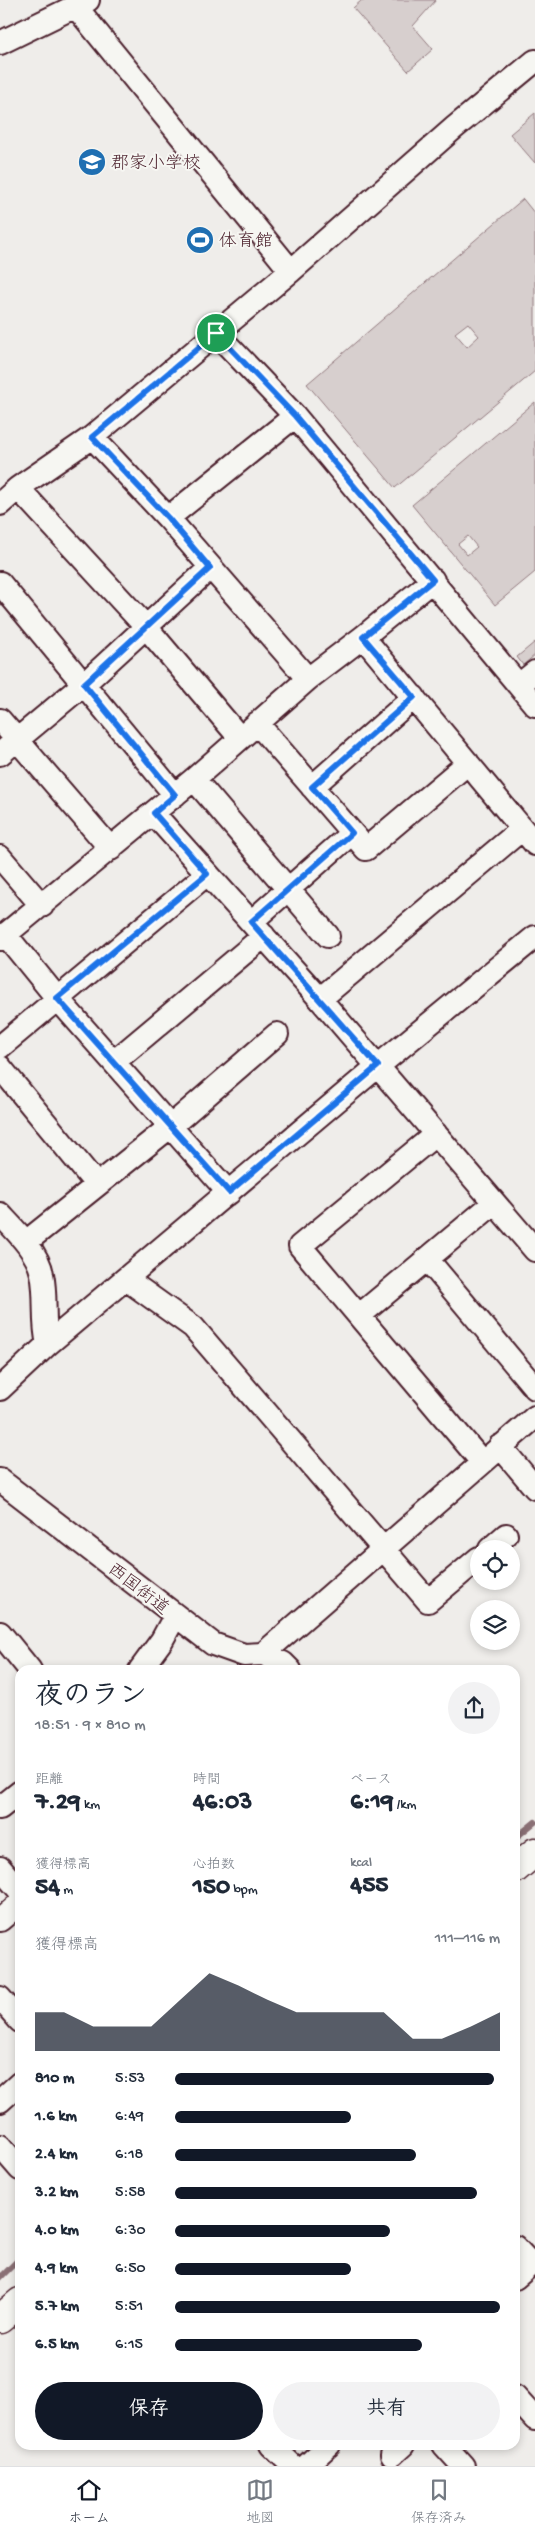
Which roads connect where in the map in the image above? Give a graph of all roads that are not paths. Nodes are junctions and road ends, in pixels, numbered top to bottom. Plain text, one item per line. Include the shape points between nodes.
1 (80, 2) edge
2 (0, 44) edge
3 (535, 61) edge
4 (291, 271) junction
5 (216, 333) junction
6 (295, 416) junction
7 (92, 437) junction
8 (18, 488) junction
9 (0, 504) edge
10 (168, 518) junction
11 (210, 568) junction
12 (433, 580) junction
13 (0, 583) edge
14 (146, 627) junction
15 (363, 637) junction
16 (527, 678) edge
17 (308, 679) junction
18 (84, 684) junction
19 (414, 697) junction
20 (535, 704) edge
21 (0, 720) edge
22 (257, 723) junction
23 (240, 738) junction
24 (18, 740) junction
25 (0, 754) edge
26 (468, 763) junction
27 (194, 779) junction
28 (312, 787) junction
29 (175, 795) junction
30 (154, 813) junction
31 (352, 833) junction
32 (528, 836) edge
33 (111, 849) junction
34 (0, 857) edge
35 (207, 874) junction
36 (290, 890) junction
37 (42, 906) junction
38 (257, 929) junction
39 (3, 936) edge
40 (328, 936) dead end
41 (535, 937) edge
42 (57, 998) junction
43 (320, 999) junction
44 (277, 1034) dead end
45 (0, 1047) edge
46 (115, 1061) junction
47 (378, 1066) junction
48 (0, 1067) edge
49 (171, 1126) junction
50 (436, 1134) junction
51 (96, 1184) junction
52 (229, 1192) junction
53 (494, 1203) junction
54 (0, 1214) edge
55 (26, 1242) junction
56 (535, 1250) edge
57 (427, 1259) junction
58 (126, 1279) junction
59 (360, 1315) junction
60 (48, 1344) junction
61 (535, 1388) edge
62 (0, 1389) edge
63 (535, 1417) edge
64 (500, 1446) junction
65 (482, 1462) junction
66 (0, 1480) edge
67 (535, 1488) edge
68 (383, 1548) junction
69 (470, 1566) edge
70 (175, 1616) junction
71 (4, 1648) edge
72 (263, 1654) junction
73 (24, 1665) edge
74 (144, 1665) edge
75 (285, 1665) edge
76 (15, 1796) edge
77 (0, 1808) edge
78 (0, 1868) edge
79 (15, 1885) edge
80 (15, 1907) edge
81 (0, 1920) edge
82 (0, 1998) edge
83 (15, 2015) edge
84 (15, 2088) edge
85 (0, 2101) edge
86 (0, 2146) edge
87 (15, 2162) edge
88 (520, 2256) edge
89 (527, 2268) edge
90 (15, 2306) edge
91 (0, 2319) edge
92 (520, 2402) edge
93 (535, 2419) edge
94 (276, 2450) edge
95 (324, 2450) edge
96 (449, 2450) edge
97 (293, 2466) edge
98 (306, 2466) edge
99 (464, 2466) edge

1 - 2 street
1 - 4 street
3 - 4 street
4 - 5 street
5 - 6 street
5 - 7 street
6 - 10 street
6 - 12 street
7 - 8 street
7 - 10 street
8 - 9 street
8 - 14 street
10 - 11 street
11 - 14 street
11 - 17 street
12 - 15 street
12 - 16 street
13 - 18 street
14 - 18 street
14 - 23 street
15 - 17 street
15 - 19 street
16 - 20 street
17 - 22 street
18 - 24 street
18 - 29 street
19 - 26 street
19 - 28 street
21 - 24 street
22 - 23 street
22 - 28 street
23 - 27 street
24 - 25 street
24 - 33 street
26 - 31 street via 366,849
26 - 32 street
27 - 29 street
27 - 36 street
28 - 31 street
29 - 30 street
30 - 33 street
30 - 35 street
31 - 36 street
32 - 43 street
33 - 37 street
34 - 37 street
35 - 38 street
35 - 42 street
36 - 38 street
36 - 40 street
37 - 39 street
38 - 43 street
38 - 46 street
39 - 42 street
41 - 47 street
42 - 45 street
42 - 46 street
43 - 47 street
44 - 49 street
46 - 49 street
47 - 50 street
47 - 52 street
48 - 51 street
49 - 51 street
49 - 52 street
50 - 53 street
50 - 59 street via 300,1246
51 - 55 street
52 - 58 street
53 - 56 street
53 - 57 street
54 - 55 street
55 - 60 street via 42,1273 43,1326
57 - 59 street
57 - 61 street
58 - 60 street
58 - 68 street via 193,1327
59 - 65 street
60 - 62 street
63 - 64 street
64 - 65 street
64 - 67 street
65 - 68 street
66 - 70 street, 西国街道
68 - 69 street via 428,1601
68 - 72 street
70 - 72 street, 西国街道 via 213,1644 244,1655
70 - 74 street
71 - 73 street
72 - 75 street, 西国街道
76 - 77 street
78 - 79 street
80 - 81 street
82 - 83 street
84 - 85 street
86 - 87 street
88 - 89 street
90 - 91 main road
92 - 93 street
94 - 97 street
95 - 98 street
96 - 99 street

